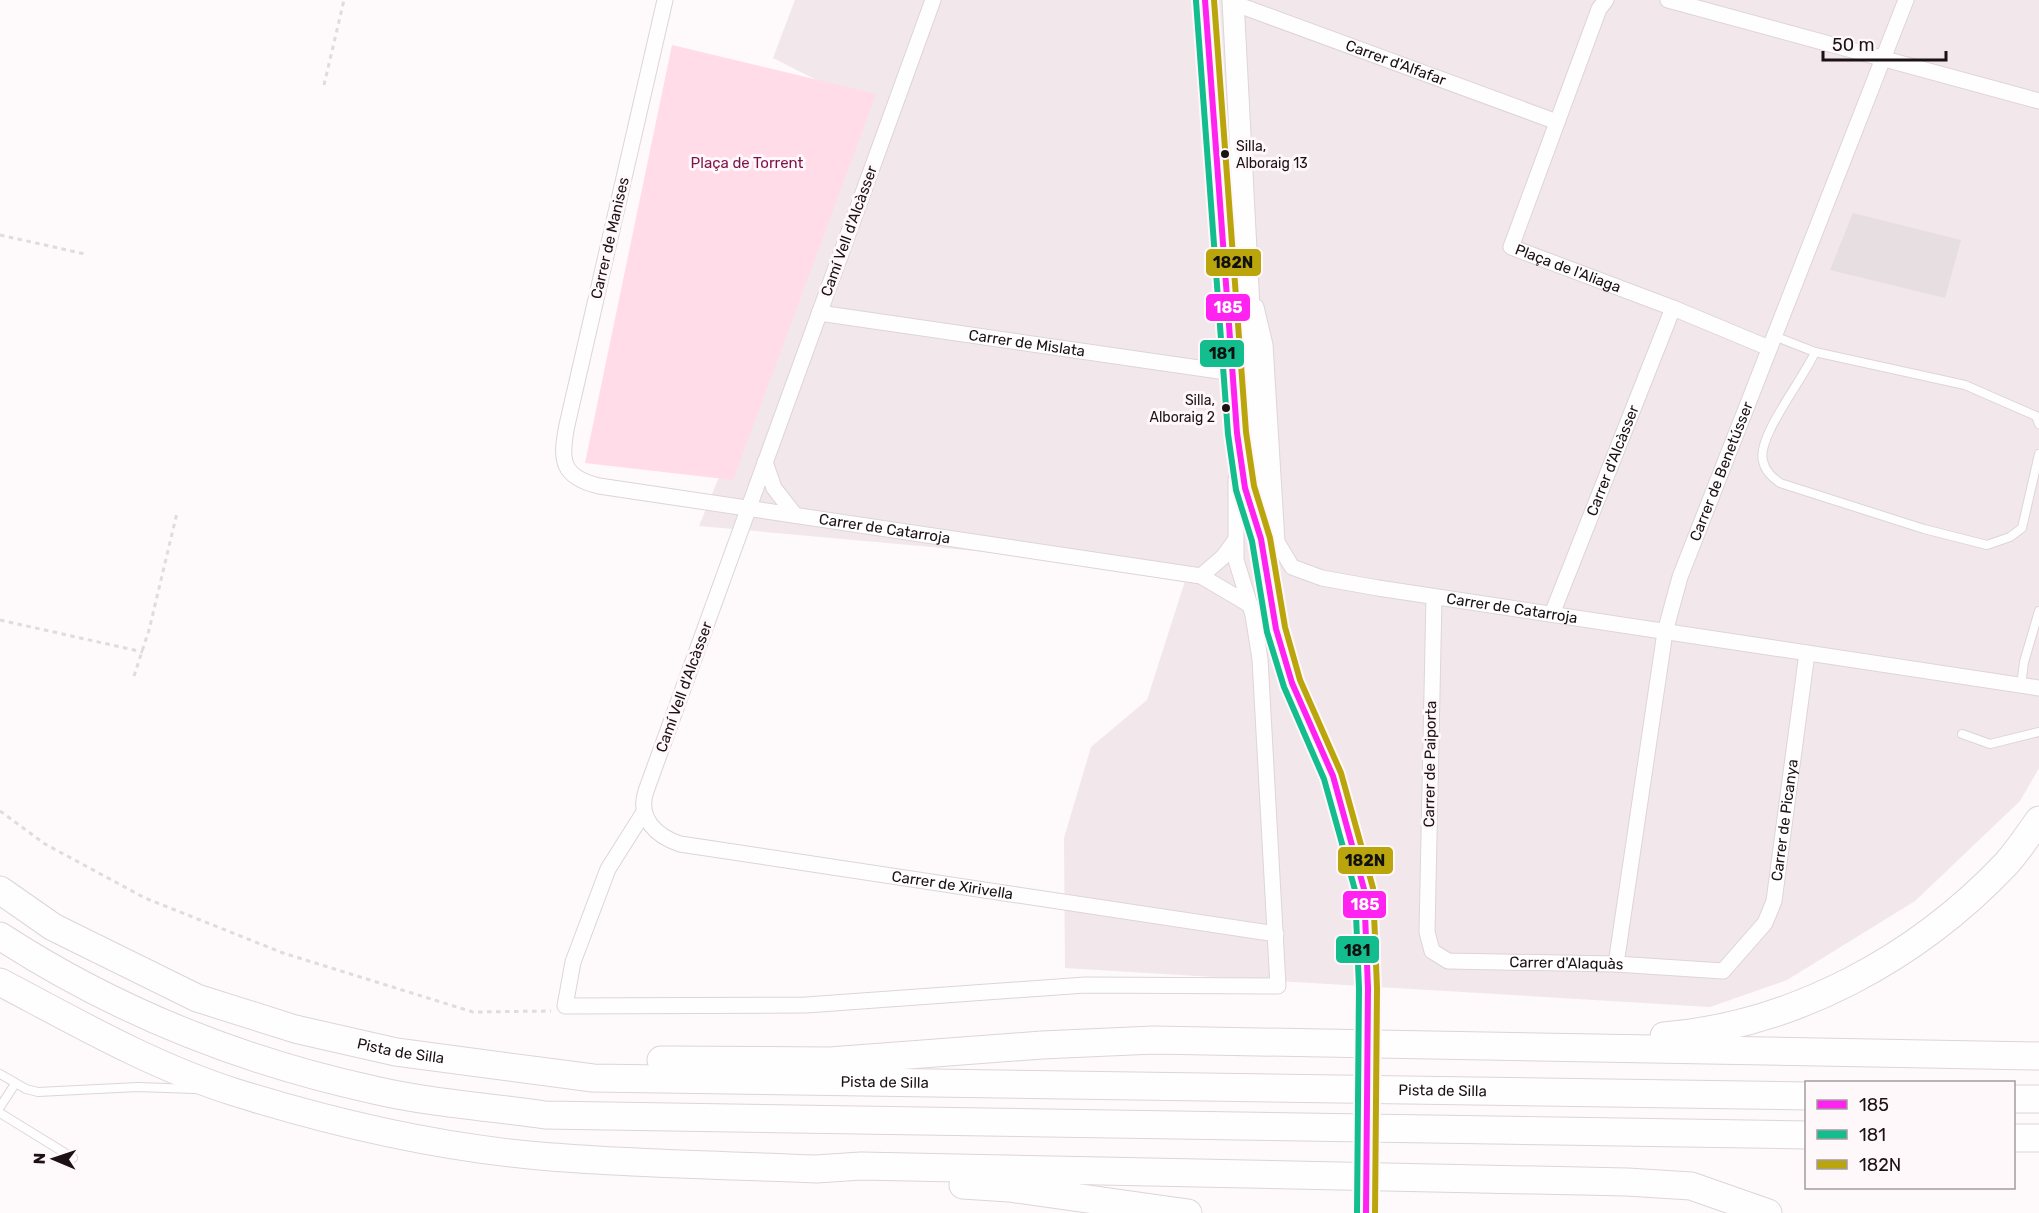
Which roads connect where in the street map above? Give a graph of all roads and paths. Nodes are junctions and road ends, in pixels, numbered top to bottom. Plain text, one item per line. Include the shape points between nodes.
1 (344, 0) edge
2 (665, 0) edge
3 (933, 0) edge
4 (1205, 0) edge
5 (1668, 0) edge
6 (1906, 0) edge
7 (1232, 1) edge
8 (1603, 4) edge
9 (1884, 58) junction
10 (324, 85) dead end
11 (2039, 101) edge
12 (1557, 122) junction
13 (0, 235) edge
14 (85, 254) dead end
15 (1247, 266) junction
16 (1673, 308) junction
17 (819, 313) junction
18 (1772, 342) junction
19 (1815, 352) junction
20 (1233, 373) junction
21 (1235, 407) junction
22 (2039, 424) edge
23 (2039, 454) edge
24 (765, 462) junction
25 (571, 474) joint
26 (748, 508) junction
27 (177, 513) dead end
28 (795, 515) junction
29 (1262, 539) junction
30 (1234, 542) junction
31 (1201, 576) junction
32 (1434, 597) junction
33 (1250, 605) junction
34 (2039, 611) edge
35 (1552, 614) junction
36 (0, 620) edge
37 (1665, 632) junction
38 (143, 652) junction
39 (1807, 653) junction
40 (134, 676) dead end
41 (2021, 686) junction
42 (2039, 688) edge
43 (2039, 732) edge
44 (1962, 734) dead end
45 (0, 811) edge
46 (644, 812) junction
47 (2039, 820) edge
48 (0, 890) edge
49 (1427, 932) joint
50 (1276, 934) junction
51 (0, 936) edge
52 (1616, 964) junction
53 (1723, 970) joint
54 (0, 982) edge
55 (565, 1006) junction
56 (1569, 1046) junction
57 (2039, 1056) edge
58 (546, 1072) junction
59 (0, 1074) edge
60 (15, 1084) junction
61 (232, 1091) junction
62 (1805, 1096) edge
63 (2015, 1099) edge
64 (2039, 1099) edge
65 (0, 1107) edge
66 (0, 1113) edge
67 (1805, 1135) edge
68 (2015, 1138) edge
69 (2039, 1138) edge
70 (73, 1158) dead end
71 (816, 1169) junction
72 (1188, 1213) edge
73 (1366, 1213) edge
74 (1768, 1213) edge

1 - 10 path
2 - 25 street, Carrer de Manises via 567,425 563,460
3 - 17 street, Camí Vell d'Alcàsser
4 - 20 street
5 - 9 street
6 - 9 street, Carrer de Benetússer
7 - 12 street, Carrer d'Alfafar
7 - 15 street
8 - 12 street, Plaça de l'Aliaga
9 - 11 street
9 - 18 street, Carrer de Benetússer
12 - 16 street, Plaça de l'Aliaga via 1511,247
13 - 14 path
15 - 29 street
15 - 32 street, Carrer de Catarroja via 1265,345 1277,542 1292,567 1322,578
16 - 18 street, Plaça de l'Aliaga
16 - 35 street, Carrer d'Alcàsser
17 - 20 street, Carrer de Mislata
17 - 24 street, Camí Vell d'Alcàsser
18 - 19 lane
18 - 37 street, Carrer de Benetússer via 1680,577
19 - 22 lane via 1965,385 2036,416
19 - 23 lane via 1766,439 1761,459 1767,472 1780,483 1987,545 2022,528
20 - 21 street
21 - 29 street via 1245,488
21 - 30 street via 1238,502
24 - 26 street, Camí Vell d'Alcàsser
24 - 28 street via 774,488
25 - 26 street, Carrer de Catarroja via 599,486
26 - 28 street, Carrer de Catarroja
26 - 46 street, Camí Vell d'Alcàsser via 644,798
27 - 38 path
28 - 31 street, Carrer de Catarroja
29 - 73 street, bridge via 1276,629 1292,683 1333,776 1364,889 1368,988
30 - 31 street via 1214,567
30 - 33 street via 1238,572
31 - 33 street, Carrer de Catarroja
32 - 35 street, Carrer de Catarroja
32 - 49 street, Carrer de Paiporta
33 - 50 street via 1261,670
34 - 41 lane
35 - 37 street, Carrer de Catarroja
36 - 38 path
37 - 39 street, Carrer de Catarroja
37 - 52 street, Carrer de Benetússer
38 - 40 path
39 - 41 street, Carrer de Catarroja
39 - 53 street, Carrer de Picanya via 1774,901 1765,923
41 - 42 street, Carrer de Catarroja
43 - 44 lane via 1990,744
45 - 55 path via 45,844 145,898 283,953 473,1012 554,1011
46 - 50 street, Carrer de Xirivella via 657,832 680,844
46 - 55 street via 608,869 573,962
47 - 56 highway via 2006,863 1959,906 1894,957 1826,993 1767,1016 1694,1034
48 - 58 highway, Pista de Silla via 53,927 197,998 296,1029 396,1052
49 - 52 street, Carrer d'Alaquàs via 1432,951 1448,961
50 - 55 street via 1278,986 1085,985 806,1005
51 - 67 highway via 176,1030 275,1066 376,1091 545,1115
52 - 53 street, Carrer d'Alaquàs
54 - 61 highway via 122,1046
56 - 57 highway via 1608,1050
56 - 58 highway via 1154,1040 830,1061 591,1060
58 - 62 highway, Pista de Silla via 593,1078
59 - 60 lane
60 - 61 lane via 38,1092 138,1087
60 - 65 lane
61 - 71 highway via 357,1127 448,1145 539,1156
63 - 64 highway
66 - 70 lane
68 - 69 highway
71 - 72 highway via 860,1178 1009,1188
71 - 74 highway via 861,1166 1627,1182 1691,1186

